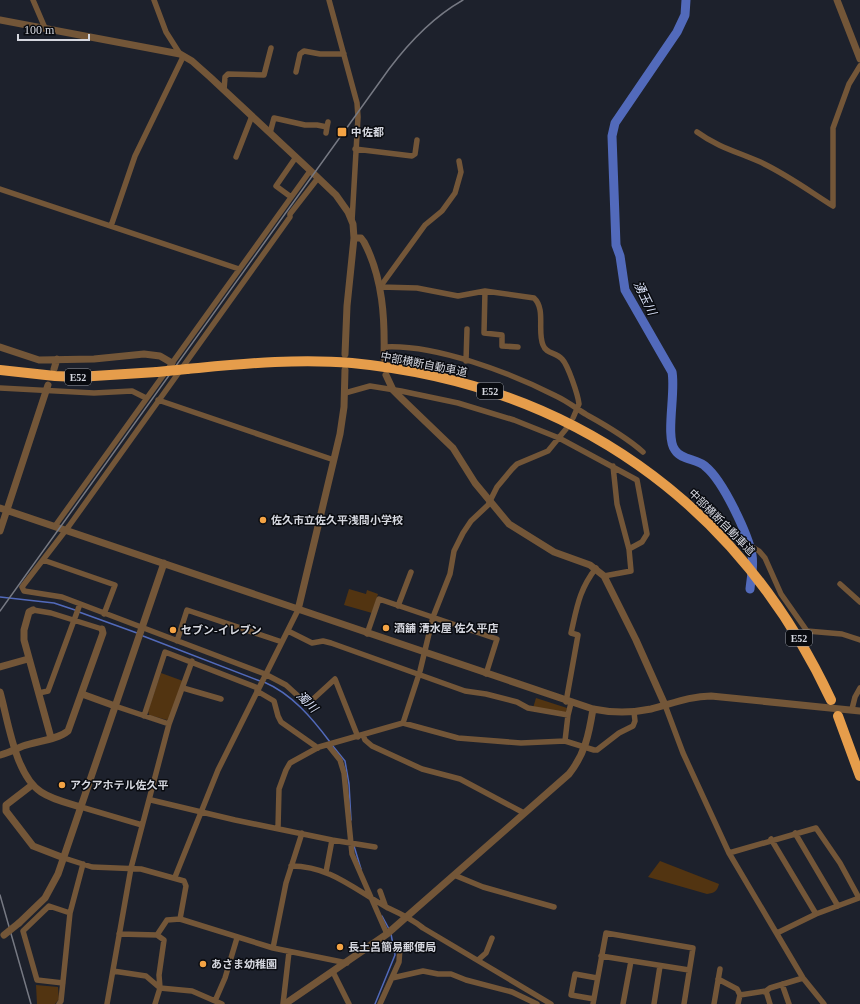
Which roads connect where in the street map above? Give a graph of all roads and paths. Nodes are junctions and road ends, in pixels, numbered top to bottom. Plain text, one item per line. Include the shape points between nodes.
1 (33, 0) edge
2 (154, 0) edge
3 (329, 0) edge
4 (837, 0) edge
5 (0, 20) edge
6 (45, 28) junction
7 (271, 48) dead end
8 (344, 54) junction
9 (182, 55) junction
10 (860, 59) edge
11 (860, 66) edge
12 (295, 68) dead end
13 (224, 90) junction
14 (252, 116) junction
15 (327, 127) dead end
16 (698, 132) dead end
17 (270, 133) junction
18 (417, 140) dead end
19 (355, 149) junction
20 (236, 157) dead end
21 (296, 157) junction
22 (459, 161) dead end
23 (310, 170) junction
24 (318, 178) junction
25 (0, 189) edge
26 (291, 197) junction
27 (352, 221) junction
28 (110, 226) junction
29 (354, 238) junction
30 (239, 269) junction
31 (380, 287) junction
32 (485, 290) junction
33 (469, 333) dead end
34 (0, 347) edge
35 (384, 347) junction
36 (515, 348) dead end
37 (345, 354) dead end
38 (384, 358) dead end
39 (57, 359) junction
40 (466, 361) junction
41 (172, 363) junction
42 (54, 369) dead end
43 (0, 370) edge
44 (345, 370) dead end
45 (386, 375) dead end
46 (0, 388) edge
47 (48, 388) junction
48 (393, 390) junction
49 (345, 393) junction
50 (146, 398) junction
51 (158, 400) junction
52 (578, 409) junction
53 (573, 418) dead end
54 (566, 429) dead end
55 (559, 438) junction
56 (642, 448) dead end
57 (334, 460) junction
58 (612, 466) junction
59 (490, 502) junction
60 (4, 509) edge
61 (55, 526) junction
62 (65, 530) junction
63 (0, 531) edge
64 (629, 549) junction
65 (747, 551) junction
66 (43, 560) junction
67 (164, 563) junction
68 (596, 568) junction
69 (411, 572) dead end
70 (604, 576) junction
71 (840, 584) dead end
72 (860, 602) edge
73 (80, 605) junction
74 (398, 606) junction
75 (33, 610) joint
76 (298, 610) junction
77 (104, 614) junction
78 (75, 617) junction
79 (433, 617) junction
80 (102, 629) joint
81 (142, 629) junction
82 (288, 631) junction
83 (367, 634) junction
84 (860, 640) edge
85 (177, 641) junction
86 (282, 642) junction
87 (424, 653) junction
88 (28, 659) junction
89 (192, 661) junction
90 (0, 667) edge
91 (418, 674) junction
92 (486, 674) junction
93 (264, 675) junction
94 (259, 687) junction
95 (183, 688) junction
96 (860, 688) edge
97 (0, 692) edge
98 (39, 693) junction
99 (82, 694) junction
100 (297, 695) dead end
101 (221, 699) dead end
102 (831, 700) dead end
103 (310, 701) dead end
104 (569, 702) junction
105 (665, 705) junction
106 (115, 706) junction
107 (593, 709) junction
108 (852, 709) junction
109 (860, 710) edge
110 (634, 712) junction
111 (568, 715) junction
112 (144, 716) junction
113 (838, 716) dead end
114 (8, 720) junction
115 (0, 723) edge
116 (402, 723) junction
117 (169, 724) junction
118 (361, 736) junction
119 (51, 738) junction
120 (565, 741) junction
121 (329, 744) junction
122 (318, 748) junction
123 (586, 748) junction
124 (16, 749) junction
125 (0, 755) edge
126 (860, 776) edge
127 (32, 785) junction
128 (150, 800) junction
129 (81, 807) junction
130 (201, 811) junction
131 (524, 814) junction
132 (142, 825) junction
133 (278, 828) junction
134 (302, 833) junction
135 (795, 833) junction
136 (771, 839) junction
137 (332, 840) junction
138 (354, 843) junction
139 (375, 847) dead end
140 (729, 852) junction
141 (64, 858) junction
142 (83, 864) junction
143 (291, 866) junction
144 (131, 868) junction
145 (326, 872) junction
146 (454, 875) junction
147 (175, 877) junction
148 (380, 891) dead end
149 (372, 898) junction
150 (860, 898) edge
151 (383, 904) junction
152 (838, 906) junction
153 (554, 907) dead end
154 (70, 913) junction
155 (816, 914) junction
156 (408, 916) junction
157 (180, 919) junction
158 (390, 932) junction
159 (119, 934) junction
160 (157, 934) junction
161 (777, 934) junction
162 (2, 937) edge
163 (237, 938) junction
164 (492, 938) dead end
165 (400, 947) dead end
166 (273, 948) junction
167 (289, 952) junction
168 (602, 956) junction
169 (478, 960) junction
170 (631, 961) junction
171 (347, 963) junction
172 (660, 966) junction
173 (689, 970) junction
174 (720, 970) dead end
175 (113, 971) junction
176 (333, 972) junction
177 (392, 978) junction
178 (597, 978) junction
179 (803, 978) junction
180 (718, 979) junction
181 (63, 983) junction
182 (782, 984) junction
183 (160, 988) junction
184 (766, 991) junction
185 (740, 995) junction
186 (208, 1001) edge
187 (215, 1001) junction
188 (60, 1002) edge
189 (544, 1002) edge
190 (593, 1002) edge
191 (68, 1004) edge
192 (107, 1004) edge
193 (155, 1004) edge
194 (222, 1004) edge
195 (284, 1004) edge
196 (349, 1004) edge
197 (380, 1004) edge
198 (537, 1004) edge
199 (551, 1004) edge
200 (623, 1004) edge
201 (654, 1004) edge
202 (684, 1004) edge
203 (714, 1004) edge
204 (738, 1004) edge
205 (770, 1004) edge
206 (789, 1004) edge
207 (824, 1004) edge

1 - 6 street
2 - 9 street via 166,32
3 - 8 street
4 - 10 street
5 - 6 street
6 - 9 street
7 - 13 street via 264,75 228,74 225,77
8 - 12 street via 320,54 304,50
8 - 19 street via 357,103
9 - 13 street
9 - 28 street via 135,156
11 - 16 street via 849,84 833,128 833,206 786,176 710,141
13 - 14 street
14 - 17 street
14 - 20 street
15 - 17 street via 274,118
17 - 21 street
18 - 19 street via 415,154 412,156
19 - 27 street
21 - 23 street
21 - 26 street via 276,186
22 - 31 street via 461,172 457,190 442,211 425,225
23 - 24 street
23 - 26 street
24 - 27 street via 342,203
24 - 51 street
25 - 28 street
26 - 30 street
27 - 29 street
28 - 30 street
29 - 31 street via 363,240 367,247
29 - 37 street
30 - 41 street
31 - 32 street via 424,289 458,296
31 - 35 street
32 - 36 street via 484,334 493,332 502,335 502,346
32 - 52 street via 526,295 537,300 540,307 543,345 546,351 562,358 567,366 579,401
33 - 40 street
34 - 39 street via 36,359
35 - 38 street
35 - 40 street via 422,349
39 - 41 street via 94,359 144,354 160,356
39 - 42 street
40 - 52 street via 556,396
41 - 50 street
43 - 65 highway, 中部横断自動車道 / E52, bridge via 90,377 270,363 350,363 431,375 484,389 563,421 621,454 664,484
44 - 49 street
45 - 48 street
46 - 47 street
47 - 50 street via 94,393 132,391
47 - 60 street
48 - 49 street via 370,386
48 - 55 street via 458,403 514,420
48 - 59 street via 446,441
49 - 57 street
50 - 61 street
51 - 57 street
51 - 62 street
52 - 53 street
52 - 56 street
54 - 55 street
55 - 58 street
55 - 59 street via 548,451 517,464 497,487
57 - 76 street
58 - 64 street via 617,504
58 - 64 street via 637,480 647,534 642,542
59 - 68 street via 509,524 522,534 554,552
59 - 79 street via 466,527 456,544 450,574
60 - 61 street
60 - 63 street
61 - 62 street
62 - 66 street
62 - 67 street
64 - 70 street via 631,571
65 - 84 street via 759,551 781,594 807,631 842,634
65 - 102 highway, 中部横断自動車道 / E52 via 760,580 806,649
66 - 73 street via 22,587 24,591 55,595
66 - 77 street via 115,585
67 - 76 street
67 - 81 street
68 - 70 street
68 - 104 street via 581,592 571,633 578,635
69 - 74 street
70 - 105 street
71 - 72 street
73 - 77 street
73 - 78 street
74 - 79 street
74 - 83 street via 379,599
75 - 78 street
75 - 88 street via 29,612 24,630
76 - 82 street
76 - 83 street
77 - 81 street
78 - 80 street
78 - 98 street via 48,691
79 - 87 street
79 - 92 street via 497,640
80 - 99 street via 103,633
81 - 85 street
81 - 106 street
82 - 86 street
82 - 91 street via 312,643 331,643
83 - 87 street
85 - 86 street via 187,610
85 - 93 street
86 - 93 street
87 - 91 street
87 - 92 street
88 - 90 street
88 - 98 street
89 - 94 street
89 - 95 street
89 - 112 street via 165,652
91 - 111 street via 465,691 517,702 528,708
91 - 116 street
92 - 104 street
93 - 94 street
93 - 100 street via 286,685
94 - 122 street via 274,701 278,716 284,724
94 - 130 street
95 - 101 street
95 - 117 street
96 - 108 street
97 - 114 street
98 - 119 street
99 - 106 street
99 - 119 street via 68,731
103 - 118 street via 335,679
104 - 107 street
104 - 111 street
105 - 108 street via 687,698 711,696
105 - 110 street
105 - 140 street via 683,753
106 - 112 street
106 - 129 street
107 - 110 street
107 - 123 street
108 - 109 street
110 - 123 street via 633,726 597,750
111 - 120 street
112 - 117 street
113 - 126 highway
114 - 115 street
114 - 124 street
116 - 118 street
116 - 120 street via 458,738 521,742
117 - 128 street
118 - 121 street
118 - 131 street via 369,744 422,769 460,779
119 - 124 street
120 - 123 street
121 - 122 street
121 - 138 street via 340,760 344,773
122 - 133 street via 290,763 286,770 279,789
123 - 131 street via 582,758 569,774
124 - 125 street
124 - 127 street via 20,765
127 - 129 street via 50,797
127 - 141 street via 6,805 6,811 33,846
128 - 130 street
128 - 132 street
129 - 132 street
129 - 141 street
130 - 133 street
130 - 147 street
131 - 146 street
132 - 144 street
133 - 134 street
134 - 137 street
134 - 143 street
135 - 136 street
135 - 150 street via 814,828 819,830
135 - 152 street
136 - 140 street
136 - 155 street
137 - 138 street
137 - 145 street
138 - 139 street
138 - 149 street via 354,859
140 - 161 street
141 - 142 street
141 - 162 street, bridge via 48,893 31,913
142 - 144 street via 96,868
142 - 154 street
143 - 145 street
143 - 166 street
144 - 147 street
144 - 159 street
145 - 149 street
146 - 153 street
146 - 156 street
147 - 157 street via 186,884
148 - 151 street
149 - 151 street
149 - 158 street
150 - 152 street
151 - 156 street
152 - 155 street
154 - 181 street
154 - 181 street via 49,906 23,931 37,980
155 - 161 street
156 - 158 street
156 - 169 street
157 - 160 street via 163,922
157 - 163 street
158 - 171 street
159 - 160 street
159 - 175 street
160 - 183 street via 164,940 159,975
161 - 179 street
163 - 166 street
163 - 187 street
164 - 169 street via 486,953
165 - 177 street via 399,962
166 - 167 street
167 - 171 street
167 - 195 street
168 - 170 street
168 - 173 street via 606,933 693,948
168 - 178 street
169 - 189 street
170 - 172 street
170 - 200 street
171 - 176 street
172 - 173 street
172 - 201 street
173 - 202 street
174 - 180 street
175 - 183 street via 146,976
175 - 192 street
176 - 195 street
176 - 196 street
177 - 197 street
177 - 198 street via 423,971 451,974 512,992
178 - 190 street
178 - 190 street via 575,974 571,995
179 - 182 street
179 - 207 street
180 - 185 street via 737,989
180 - 203 street
181 - 188 street
182 - 184 street
182 - 206 street
183 - 186 street via 192,991
183 - 193 street
184 - 185 street
184 - 205 street
185 - 204 street
186 - 187 street
187 - 194 street
188 - 191 street
189 - 199 street

